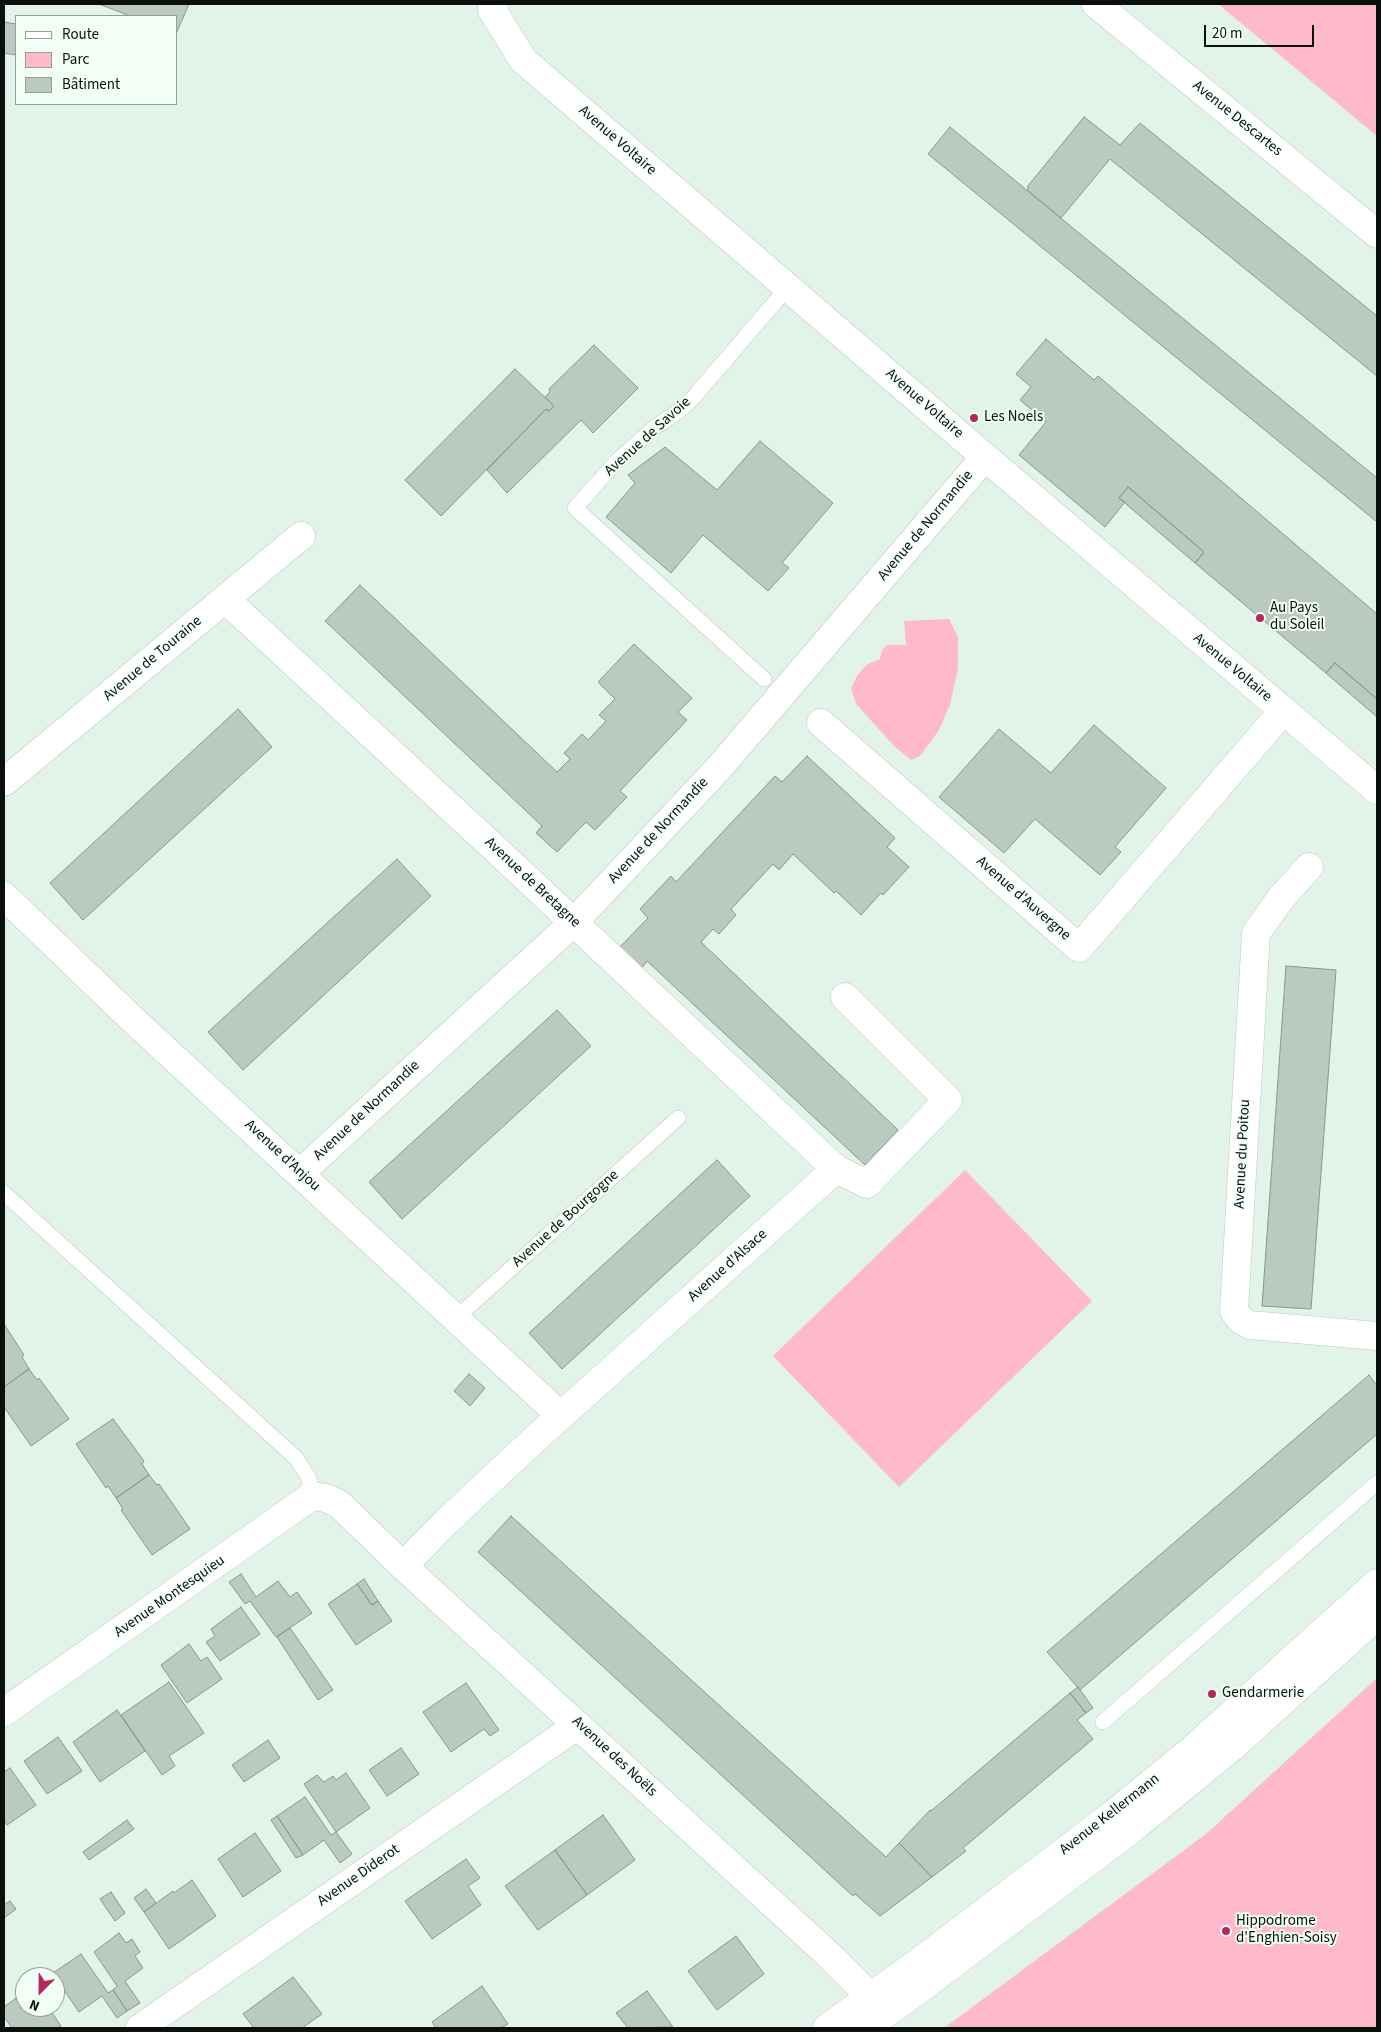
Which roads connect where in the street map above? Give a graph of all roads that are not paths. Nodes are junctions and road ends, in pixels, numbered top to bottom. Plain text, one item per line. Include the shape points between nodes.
1 (494, 4) edge
2 (1096, 4) edge
3 (1377, 234) edge
4 (788, 287) junction
5 (985, 457) junction
6 (302, 536) dead end
7 (225, 599) junction
8 (764, 679) dead end
9 (1283, 711) junction
10 (821, 723) dead end
11 (4, 782) edge
12 (1377, 790) edge
13 (1309, 867) dead end
14 (4, 896) edge
15 (574, 922) junction
16 (845, 997) dead end
17 (678, 1118) dead end
18 (836, 1169) junction
19 (300, 1173) junction
20 (4, 1193) edge
21 (455, 1319) junction
22 (1377, 1336) edge
23 (561, 1416) junction
24 (1377, 1483) edge
25 (312, 1496) junction
26 (403, 1566) junction
27 (1377, 1583) edge
28 (1377, 1616) edge
29 (4, 1712) edge
30 (1102, 1722) dead end
31 (578, 1724) junction
32 (879, 2005) junction
33 (140, 2028) edge
34 (827, 2028) edge
35 (865, 2028) edge

1 - 4 street, Avenue Voltaire via 492,10 523,60
2 - 3 street, Avenue Descartes
4 - 5 street, Avenue Voltaire
4 - 8 lane, Avenue de Savoie via 693,398 617,461 574,508
5 - 9 street, Avenue Voltaire
5 - 15 street, Avenue de Normandie via 718,769
6 - 7 street, Avenue de Touraine
7 - 11 street, Avenue de Touraine
7 - 15 street, Avenue de Bretagne
9 - 10 street, Avenue d'Auvergne via 1079,948
9 - 12 street, Avenue Voltaire
13 - 22 street, Avenue du Poitou via 1256,933 1234,1311 1250,1325
14 - 19 street, Avenue d'Anjou
15 - 18 street, Avenue de Bretagne
15 - 19 street, Avenue de Normandie
16 - 18 street via 948,1100 867,1184
17 - 21 lane, Avenue de Bourgogne
18 - 23 street, Avenue d'Alsace
19 - 21 street, Avenue d'Anjou
20 - 25 lane via 296,1458 310,1478
21 - 23 street, Avenue d'Anjou
23 - 26 street, Avenue d'Alsace
24 - 30 lane
25 - 26 street, Avenue des Noëls via 339,1504
25 - 29 street, Avenue Montesquieu
26 - 31 street, Avenue des Noëls
27 - 32 street, Avenue Kellermann via 1194,1748
28 - 32 street, Avenue Kellermann via 1231,1748 1162,1805 1056,1887
31 - 32 street, Avenue des Noëls
31 - 33 street, Avenue Diderot
32 - 34 street, Avenue Kellermann
32 - 35 street, Avenue Kellermann

